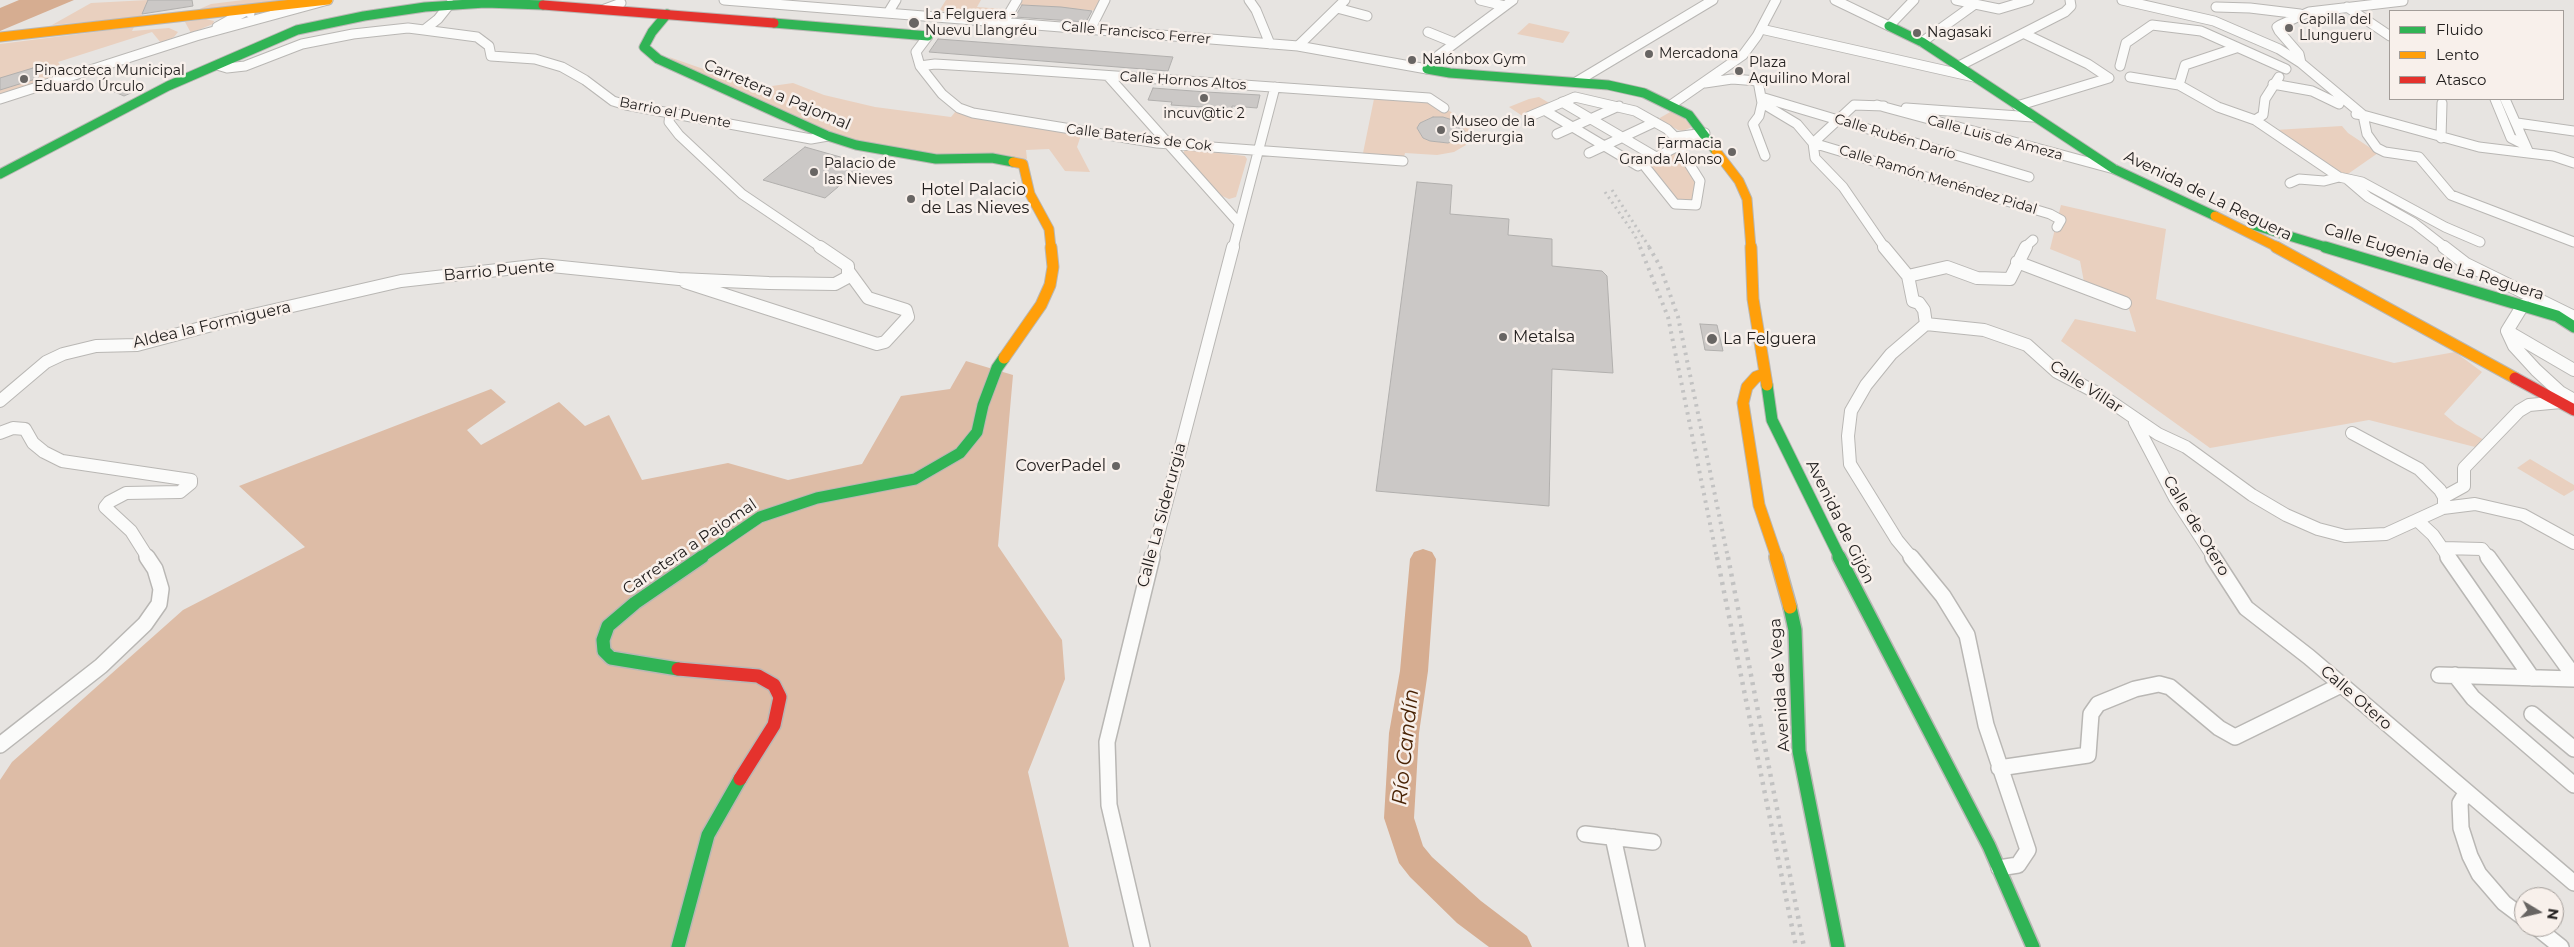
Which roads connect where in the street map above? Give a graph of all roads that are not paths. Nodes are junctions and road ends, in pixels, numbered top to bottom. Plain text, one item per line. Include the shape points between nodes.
1 (328, 0) edge
2 (724, 0) edge
3 (896, 0) edge
4 (1017, 0) edge
5 (1105, 0) edge
6 (1249, 0) edge
7 (1345, 0) edge
8 (1480, 0) edge
9 (1513, 0) edge
10 (1713, 0) edge
11 (1776, 0) edge
12 (1835, 0) edge
13 (1914, 0) edge
14 (1956, 0) edge
15 (2029, 0) edge
16 (2070, 0) edge
17 (2122, 0) edge
18 (621, 1) edge
19 (753, 1) edge
20 (2404, 1) edge
21 (450, 4) junction
22 (1975, 4) junction
23 (2214, 4) edge
24 (1505, 6) junction
25 (2347, 7) junction
26 (1337, 8) junction
27 (605, 9) junction
28 (248, 10) junction
29 (634, 11) junction
30 (218, 13) junction
31 (888, 13) junction
32 (668, 14) junction
33 (2301, 15) junction
34 (1367, 16) dead end
35 (2205, 19) junction
36 (227, 21) junction
37 (1004, 22) junction
38 (240, 24) junction
39 (1889, 26) junction
40 (1761, 29) junction
41 (424, 30) junction
42 (1090, 30) junction
43 (2201, 31) junction
44 (1428, 32) dead end
45 (2025, 34) junction
46 (2389, 35) edge
47 (196, 36) junction
48 (0, 37) edge
49 (921, 38) joint
50 (1922, 42) junction
51 (1455, 43) junction
52 (1270, 44) junction
53 (1298, 46) junction
54 (2236, 48) junction
55 (2301, 63) junction
56 (217, 65) junction
57 (920, 66) junction
58 (1959, 66) junction
59 (2120, 66) dead end
60 (1427, 69) junction
61 (2286, 69) junction
62 (1594, 71) junction
63 (1108, 76) junction
64 (1974, 77) junction
65 (2130, 77) dead end
66 (1576, 82) junction
67 (1698, 84) junction
68 (2180, 84) junction
69 (2273, 84) junction
70 (1603, 85) junction
71 (1275, 87) junction
72 (0, 99) edge
73 (1761, 100) junction
74 (2496, 100) edge
75 (2506, 100) edge
76 (1562, 102) junction
77 (2442, 104) dead end
78 (1671, 105) junction
79 (1877, 105) junction
80 (1620, 106) junction
81 (2017, 106) junction
82 (1444, 108) dead end
83 (1544, 110) junction
84 (670, 112) junction
85 (2363, 115) junction
86 (1528, 117) dead end
87 (2033, 117) junction
88 (1590, 118) junction
89 (1838, 120) junction
90 (2255, 120) junction
91 (1655, 122) junction
92 (2517, 123) junction
93 (1572, 127) junction
94 (2574, 130) edge
95 (1557, 134) dead end
96 (1705, 134) junction
97 (828, 136) junction
98 (1622, 137) junction
99 (2441, 138) junction
100 (1677, 142) junction
101 (1813, 142) junction
102 (1168, 143) junction
103 (2523, 144) junction
104 (1604, 146) junction
105 (1259, 150) junction
106 (1589, 153) dead end
107 (2529, 153) junction
108 (1765, 156) dead end
109 (1656, 157) junction
110 (1403, 161) dead end
111 (2574, 163) edge
112 (1637, 167) junction
113 (2114, 169) junction
114 (0, 174) edge
115 (2028, 177) dead end
116 (2343, 178) junction
117 (2290, 183) dead end
118 (2224, 219) junction
119 (1239, 223) junction
120 (2059, 224) dead end
121 (2034, 240) dead end
122 (2480, 242) dead end
123 (2574, 242) edge
124 (2017, 262) junction
125 (849, 272) junction
126 (1908, 276) junction
127 (679, 279) junction
128 (321, 300) joint
129 (2125, 303) dead end
130 (2523, 306) junction
131 (2558, 313) junction
132 (2574, 317) edge
133 (1926, 324) junction
134 (2574, 327) edge
135 (2507, 331) junction
136 (2574, 370) edge
137 (1764, 374) junction
138 (2574, 400) edge
139 (0, 401) edge
140 (2561, 402) junction
141 (2574, 410) edge
142 (2134, 420) junction
143 (0, 432) edge
144 (2352, 433) dead end
145 (2444, 503) junction
146 (2418, 522) junction
147 (2574, 543) edge
148 (2443, 548) junction
149 (2245, 606) joint
150 (2439, 675) dead end
151 (2455, 675) junction
152 (2532, 678) junction
153 (2574, 678) edge
154 (2341, 685) junction
155 (2532, 714) dead end
156 (0, 745) edge
157 (2574, 749) edge
158 (1999, 768) junction
159 (2574, 785) edge
160 (2466, 792) junction
161 (1585, 834) dead end
162 (1613, 837) junction
163 (1653, 842) dead end
164 (1999, 868) junction
165 (2574, 883) edge
166 (2514, 910) edge
167 (2548, 937) edge
168 (678, 947) edge
169 (1142, 947) edge
170 (1637, 947) edge
171 (1838, 947) edge
172 (2033, 947) edge
173 (2561, 947) edge

1 - 28 street
1 - 38 street
2 - 19 street, Calle Francisco Ferrer
3 - 31 street
4 - 37 street
5 - 42 street
6 - 52 street
7 - 26 street
8 - 24 street
9 - 24 street
10 - 62 street
11 - 40 street
12 - 39 street, Avenida de La Reguera
13 - 39 street
14 - 22 street
15 - 22 street via 1999,9
16 - 45 street via 2065,12
17 - 35 street
18 - 27 street
18 - 29 street
19 - 31 street, Calle Francisco Ferrer
20 - 25 street
21 - 27 street via 512,3
21 - 41 street
21 - 56 street via 364,16 297,30
22 - 50 street
23 - 33 street
23 - 35 street
24 - 51 street
25 - 33 street
25 - 46 street
26 - 34 street
26 - 53 street
27 - 29 street
28 - 30 street
28 - 36 street
28 - 38 street via 252,16
29 - 32 street
30 - 36 street via 228,18
30 - 48 street
31 - 37 street, Calle Francisco Ferrer
32 - 49 street
32 - 97 street, Carretera a Pajomal via 644,47 658,59
33 - 55 street via 2277,27 2299,54
35 - 43 street
35 - 55 street via 2279,49
36 - 47 street
37 - 42 street, Calle Francisco Ferrer
38 - 47 street
39 - 50 street, Avenida de La Reguera
40 - 64 street
40 - 67 street via 1743,55
41 - 56 street via 408,28 346,35 302,44 245,66 227,68
41 - 84 street, Barrio el Puente via 477,37 489,46 490,56 549,62 585,80 613,101
42 - 52 street, Calle Francisco Ferrer
43 - 54 street
43 - 59 street via 2152,25 2126,43
44 - 51 street
45 - 58 street
45 - 81 street via 2088,64 2109,78
47 - 72 street
49 - 57 street via 916,52
50 - 58 street, Avenida de La Reguera
51 - 60 street
52 - 53 street, Calle Francisco Ferrer
53 - 60 street, Calle Francisco Ferrer
54 - 61 street
54 - 68 street via 2185,65
55 - 61 street
55 - 85 street
56 - 114 street
57 - 63 street, Calle Hornos Altos via 935,64
57 - 102 street, Calle Baterías de Cok via 942,94 959,108 973,113
58 - 64 street, Avenida de La Reguera
60 - 66 street, Avenida de Gijón
61 - 69 street
62 - 66 street
62 - 70 street
63 - 71 street, Calle Hornos Altos
63 - 102 street
64 - 81 street, Avenida de La Reguera
65 - 68 street
66 - 70 street, Avenida de Gijón
67 - 73 street via 1723,79 1757,80
67 - 78 street
68 - 90 street via 2218,107
69 - 85 street via 2312,90
69 - 90 street via 2265,99 2263,115
70 - 78 street, Avenida de Gijón via 1644,93
71 - 82 street, Calle Hornos Altos via 1429,98
71 - 105 street, Calle La Siderurgia
73 - 89 street, Calle Rubén Darío
73 - 101 street via 1797,124
73 - 108 street via 1759,116 1754,124
74 - 103 street via 2511,138
75 - 92 street
76 - 80 street via 1575,97
76 - 83 street
76 - 88 street
77 - 99 street
78 - 96 street, Avenida de Gijón via 1689,115
79 - 87 street
79 - 89 street via 1854,105
79 - 113 street, Calle Luis de Ameza
80 - 88 street
80 - 91 street
81 - 87 street, Avenida de La Reguera
83 - 86 street
83 - 93 street
84 - 97 street, Barrio el Puente via 811,140
84 - 125 street, Barrio Puente via 669,122 680,135 742,194 843,262
85 - 99 street
85 - 123 street via 2367,134 2377,148 2419,157 2451,195
87 - 113 street, Avenida de La Reguera
88 - 93 street
88 - 98 street
89 - 101 street
89 - 115 street, Calle Rubén Darío
90 - 116 street
91 - 98 street
91 - 100 street
92 - 94 street
92 - 103 street
93 - 95 street
93 - 104 street
96 - 100 street
96 - 137 street, Avenida de Gijón via 1739,181 1747,199 1752,234 1753,299
97 - 168 street, Carretera a Pajomal via 856,145 936,159 1004,159 1023,164 1030,194 1050,229 1053,276 1040,308 997,368 977,432 960,453 915,479 817,498 760,517 635,603 608,626 603,640 604,651 611,658 661,668 758,676 774,686 780,697 774,725 708,835
98 - 104 street
98 - 109 street
99 - 107 street via 2494,150
100 - 109 street
100 - 112 street via 1700,181 1696,205 1675,204
101 - 120 street, Calle Ramón Menéndez Pidal via 2050,214
101 - 126 street via 1814,158 1842,187
102 - 105 street, Calle Baterías de Cok
102 - 119 street
103 - 107 street
104 - 106 street
104 - 112 street
105 - 110 street, Calle Baterías de Cok
105 - 119 street, Calle La Siderurgia
107 - 111 street
109 - 112 street
113 - 118 street, Avenida de La Reguera
116 - 117 street via 2324,181 2299,179
116 - 122 street via 2362,182 2444,228
116 - 131 street via 2368,197 2414,223 2466,264
118 - 130 street, Calle Eugenia de La Reguera via 2233,219
118 - 140 street, Avenida de La Reguera
119 - 169 street, Calle La Siderurgia via 1141,598 1107,742 1109,805
121 - 124 street via 2024,248
124 - 126 street via 2010,279 1977,278 1947,267
124 - 129 street
125 - 127 street, Barrio Puente via 844,281 824,285
125 - 127 street, Barrio Puente via 868,298 906,310 908,318 885,342 877,344
126 - 133 street via 1913,301 1924,310
127 - 128 street, Barrio Puente via 542,265 401,281
128 - 139 street, Aldea la Formiguera via 138,345 96,346 64,354 46,362
130 - 131 street, Calle Eugenia de La Reguera
130 - 135 street
131 - 132 street
131 - 134 street, Calle Eugenia de La Reguera
133 - 142 street, Calle Villar via 1984,330 2028,345 2057,372 2101,395
133 - 158 street via 1891,354 1866,385 1851,411 1848,436 1850,464 1897,540 1943,596 1967,635 1986,725
135 - 136 street
135 - 138 street via 2514,346 2536,370
137 - 164 street, Avenida de Gijón via 1772,420 1780,438
137 - 171 street, Avenida de Vega via 1747,387 1743,403 1746,433 1758,505 1785,583 1795,630 1800,751
140 - 141 street, Avenida de La Reguera
140 - 145 street via 2529,406 2519,411 2464,468 2464,486
142 - 146 street via 2186,447 2259,499 2318,530 2345,536 2386,534
142 - 149 street, Calle de Otero via 2174,498
143 - 156 street via 25,429 44,452 62,461 191,480 180,492 126,493 105,506 131,531 155,569 161,589 159,604 145,624 101,666
144 - 145 street via 2419,469 2431,479
145 - 146 street
145 - 147 street via 2508,510 2537,520
146 - 148 street
148 - 152 street
148 - 153 street via 2482,549
149 - 154 street, Calle Otero
150 - 151 street
151 - 152 street
151 - 159 street via 2473,698
152 - 153 street
154 - 158 street via 2235,737 2170,687 2159,684 2135,689 2098,704 2092,714 2088,754
154 - 160 street, Calle Otero
155 - 157 street
158 - 164 street via 2028,850 2018,865
160 - 165 street, Calle Otero
160 - 166 street via 2460,804 2461,828 2470,856 2479,874
161 - 162 street
162 - 163 street
162 - 170 street
164 - 172 street, Avenida de Gijón
167 - 173 street

